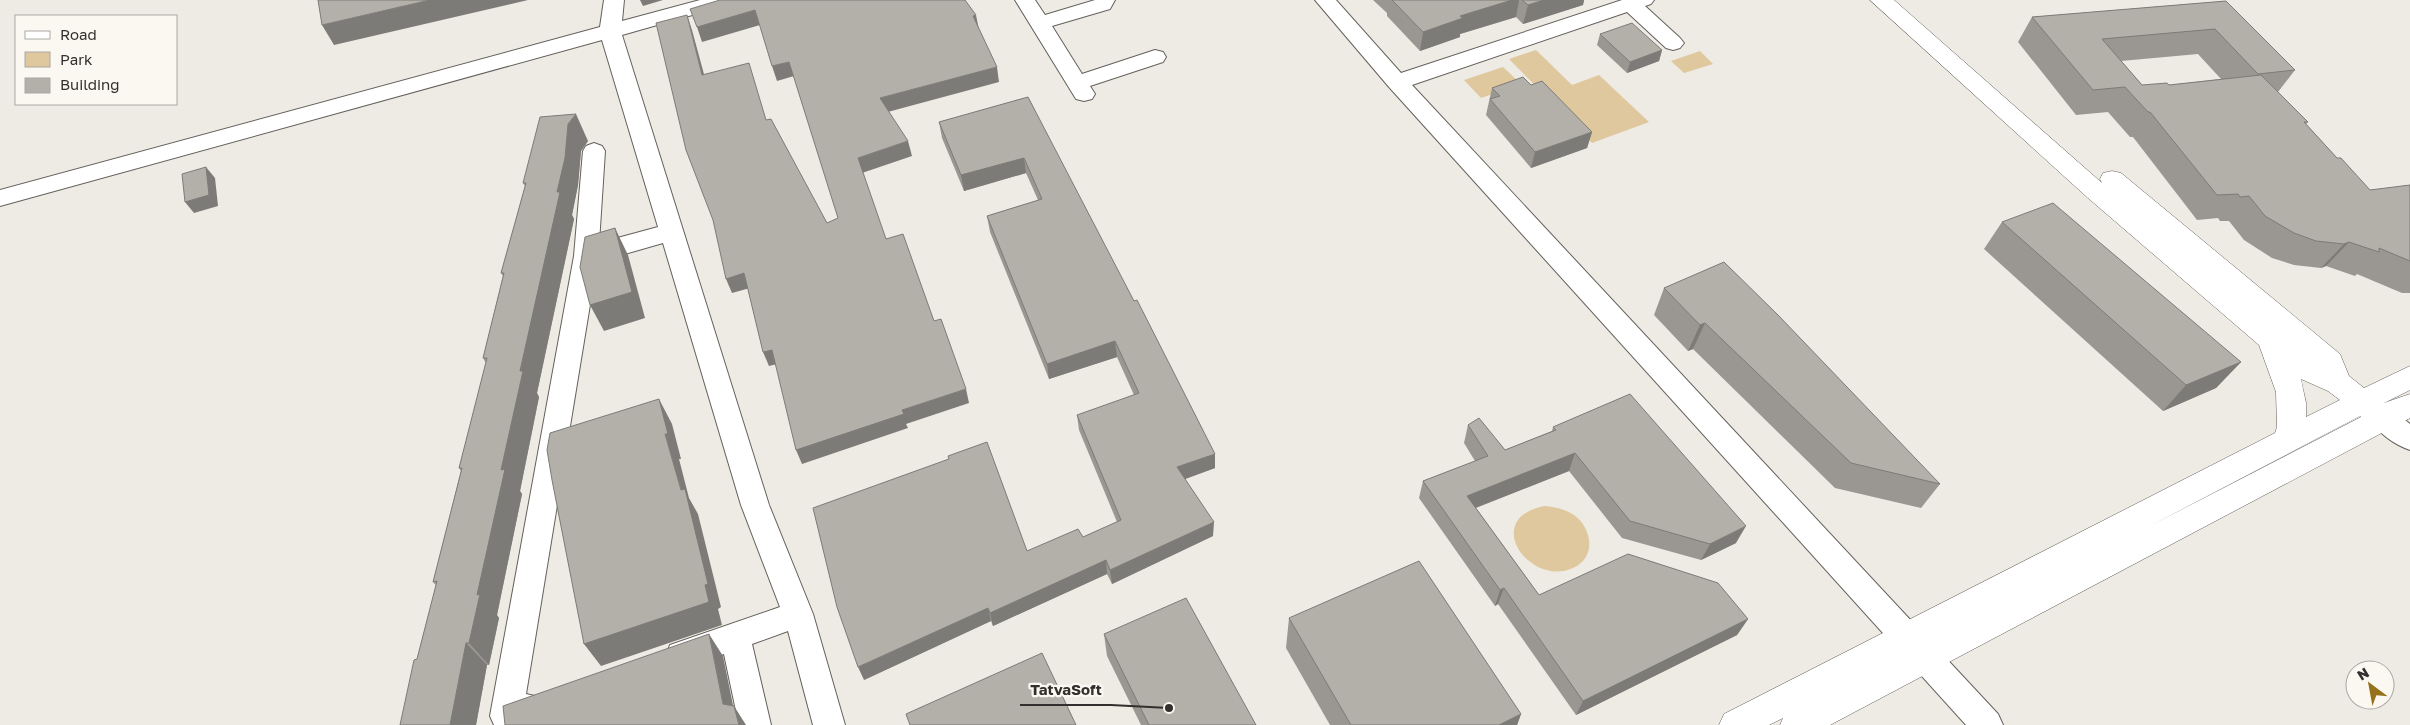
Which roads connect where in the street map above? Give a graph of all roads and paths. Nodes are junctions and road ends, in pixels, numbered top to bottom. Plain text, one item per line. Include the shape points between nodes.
1 (614, 0) edge
2 (724, 0) edge
3 (1025, 0) edge
4 (1105, 0) edge
5 (1325, 0) edge
6 (1881, 0) edge
7 (1904, 0) edge
8 (1640, 8) edge
9 (1039, 22) junction
10 (610, 32) junction
11 (1606, 32) edge
12 (1673, 43) dead end
13 (1156, 57) dead end
14 (1397, 82) junction
15 (594, 151) dead end
16 (0, 198) edge
17 (673, 231) junction
18 (586, 256) junction
19 (2268, 338) junction
20 (2410, 378) edge
21 (2338, 384) junction
22 (2386, 408) edge
23 (2410, 439) edge
24 (2288, 440) junction
25 (798, 614) junction
26 (735, 636) junction
27 (1917, 648) junction
28 (653, 665) edge
29 (552, 700) edge
30 (504, 720) edge
31 (755, 725) edge
32 (829, 725) edge
33 (1736, 725) edge
34 (1797, 725) edge
35 (1987, 725) edge

1 - 10 street
2 - 10 street
3 - 9 street
4 - 9 street via 1097,7
5 - 14 street
6 - 19 main road via 2097,192
7 - 21 main road via 2330,362
8 - 11 street
8 - 12 street
8 - 14 street
9 - 13 street via 1080,89
10 - 16 street
10 - 17 street
14 - 27 street
15 - 18 street
17 - 18 street
17 - 25 street via 756,505
18 - 30 street
19 - 21 main road via 2306,370
19 - 24 main road via 2286,373 2292,394
20 - 22 main road
21 - 22 main road
22 - 23 street
22 - 24 main road
22 - 27 main road
24 - 27 main road
25 - 26 street
25 - 32 street
26 - 28 street
26 - 31 street
27 - 33 main road
27 - 34 main road
27 - 35 street
29 - 30 street

